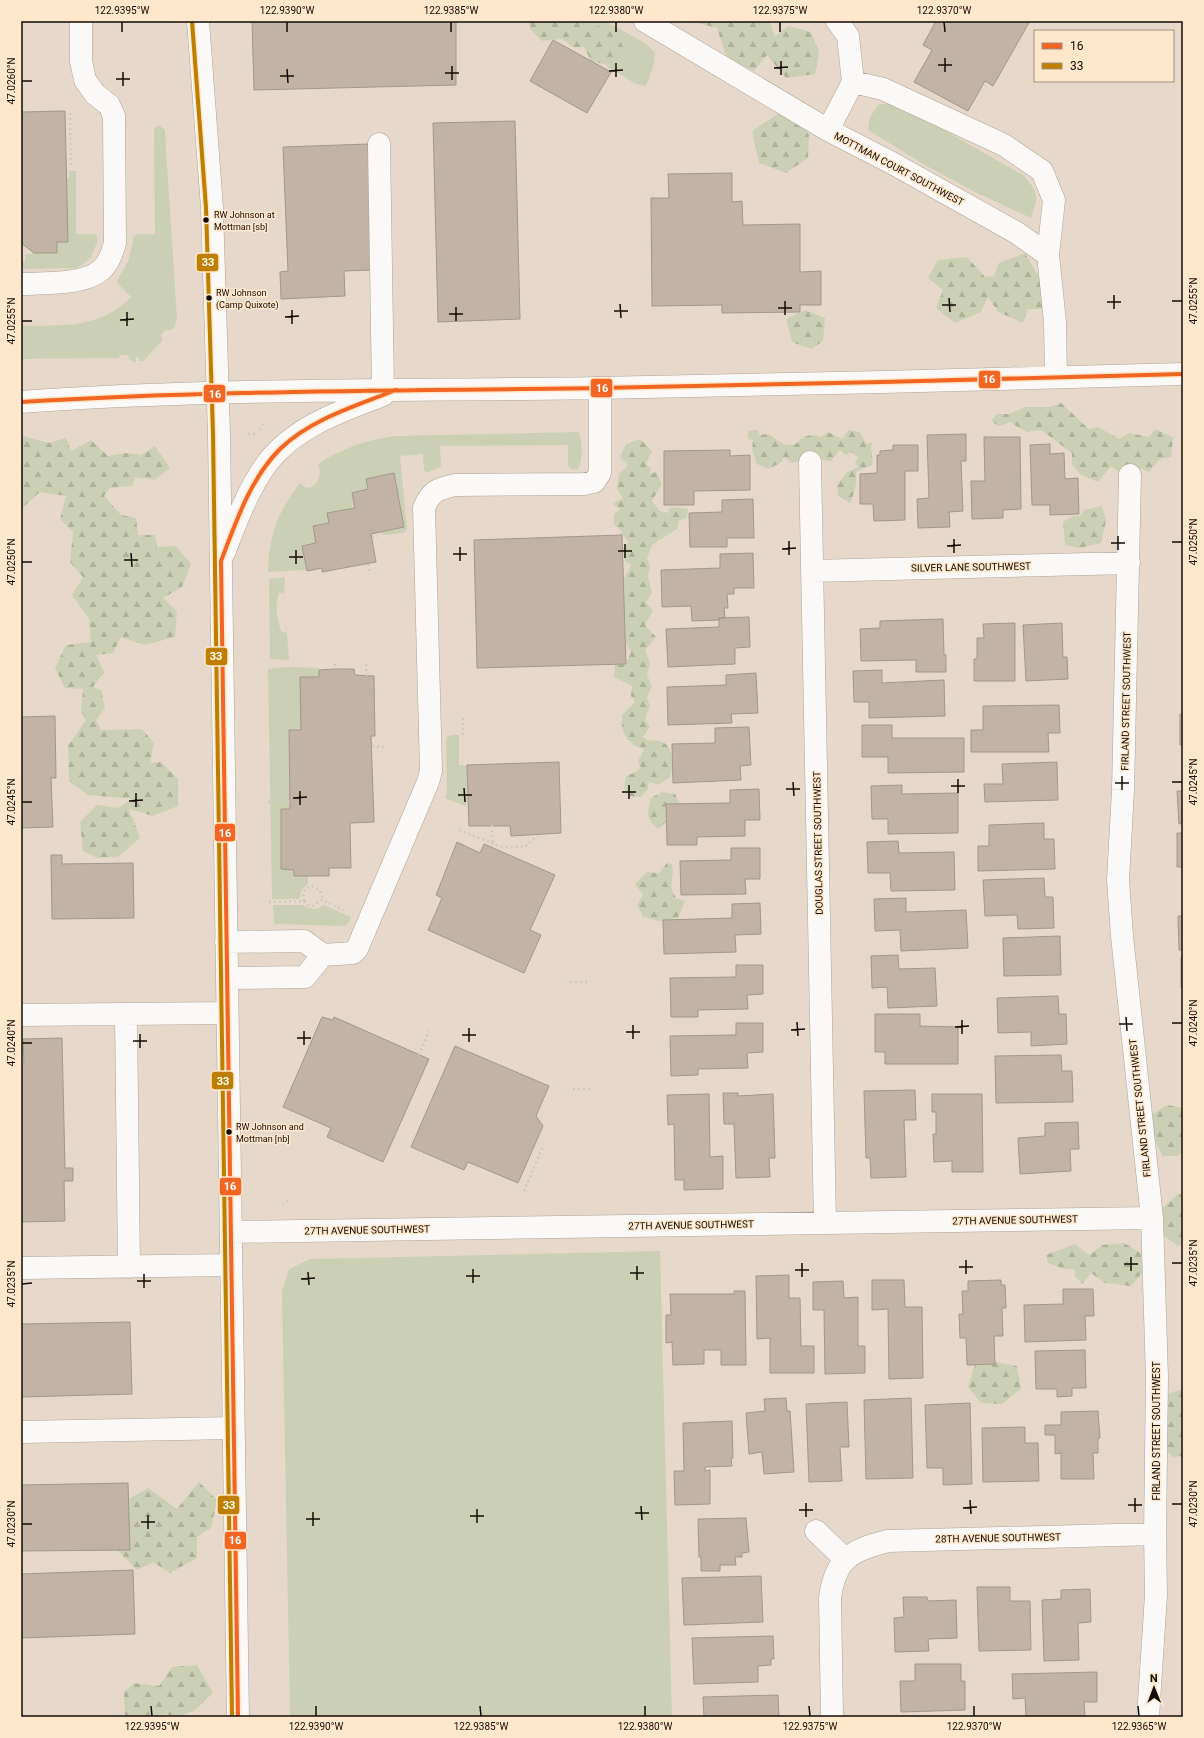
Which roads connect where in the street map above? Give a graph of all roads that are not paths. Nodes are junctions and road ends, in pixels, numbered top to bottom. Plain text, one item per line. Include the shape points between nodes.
1 (81, 21) edge
2 (198, 21) edge
3 (645, 21) edge
4 (837, 21) edge
5 (673, 30) edge
6 (853, 82) junction
7 (828, 130) junction
8 (379, 144) dead end
9 (1048, 255) junction
10 (21, 284) edge
11 (1183, 374) edge
12 (1056, 377) junction
13 (600, 388) junction
14 (390, 390) junction
15 (218, 394) junction
16 (21, 402) edge
17 (810, 462) dead end
18 (1130, 475) dead end
19 (221, 561) junction
20 (1129, 563) junction
21 (812, 571) junction
22 (226, 942) junction
23 (323, 955) junction
24 (227, 978) junction
25 (227, 1013) junction
26 (126, 1014) junction
27 (21, 1015) edge
28 (1152, 1218) junction
29 (825, 1223) junction
30 (231, 1232) junction
31 (231, 1265) junction
32 (129, 1267) junction
33 (21, 1268) edge
34 (233, 1428) junction
35 (21, 1432) edge
36 (816, 1531) dead end
37 (1155, 1534) junction
38 (845, 1559) junction
39 (238, 1717) edge
40 (832, 1717) edge
41 (1148, 1717) edge

1 - 10 street via 81,62 85,80 95,94 109,105 114,116 115,243 110,259 100,271 79,280
2 - 15 street via 212,208
3 - 5 street, MOTTMAN COURT SOUTHWEST
4 - 6 street via 848,36
5 - 7 street, MOTTMAN COURT SOUTHWEST
6 - 7 street
6 - 9 street via 883,89 1004,145 1042,171 1054,200
7 - 9 street, MOTTMAN COURT SOUTHWEST via 1017,233
8 - 14 street
9 - 12 street via 1055,322
11 - 12 street
12 - 13 street
13 - 14 street
13 - 23 street via 600,473 594,482 455,485 439,488 429,497 424,508 430,764 428,782 357,949 353,953
14 - 15 street
14 - 19 street via 312,426 292,438 277,452 252,489
15 - 16 street
15 - 19 street
17 - 21 street, DOUGLAS STREET SOUTHWEST
18 - 20 street, FIRLAND STREET SOUTHWEST
19 - 22 street
20 - 21 street, SILVER LANE SOUTHWEST
20 - 28 street, FIRLAND STREET SOUTHWEST via 1118,880
21 - 29 street, DOUGLAS STREET SOUTHWEST
22 - 23 street via 304,941
22 - 24 street
23 - 24 street via 304,977
24 - 25 street
25 - 26 street
25 - 30 street
26 - 27 street
26 - 32 street
28 - 29 street, 27TH AVENUE SOUTHWEST
28 - 37 street, FIRLAND STREET SOUTHWEST via 1157,1377
29 - 30 street, 27TH AVENUE SOUTHWEST
30 - 31 street
31 - 32 street
31 - 34 street
32 - 33 street
34 - 35 street
34 - 39 street
36 - 38 street
37 - 38 street, 28TH AVENUE SOUTHWEST via 888,1541 857,1550
37 - 41 street, FIRLAND STREET SOUTHWEST via 1156,1595
38 - 40 street via 837,1569 830,1598

